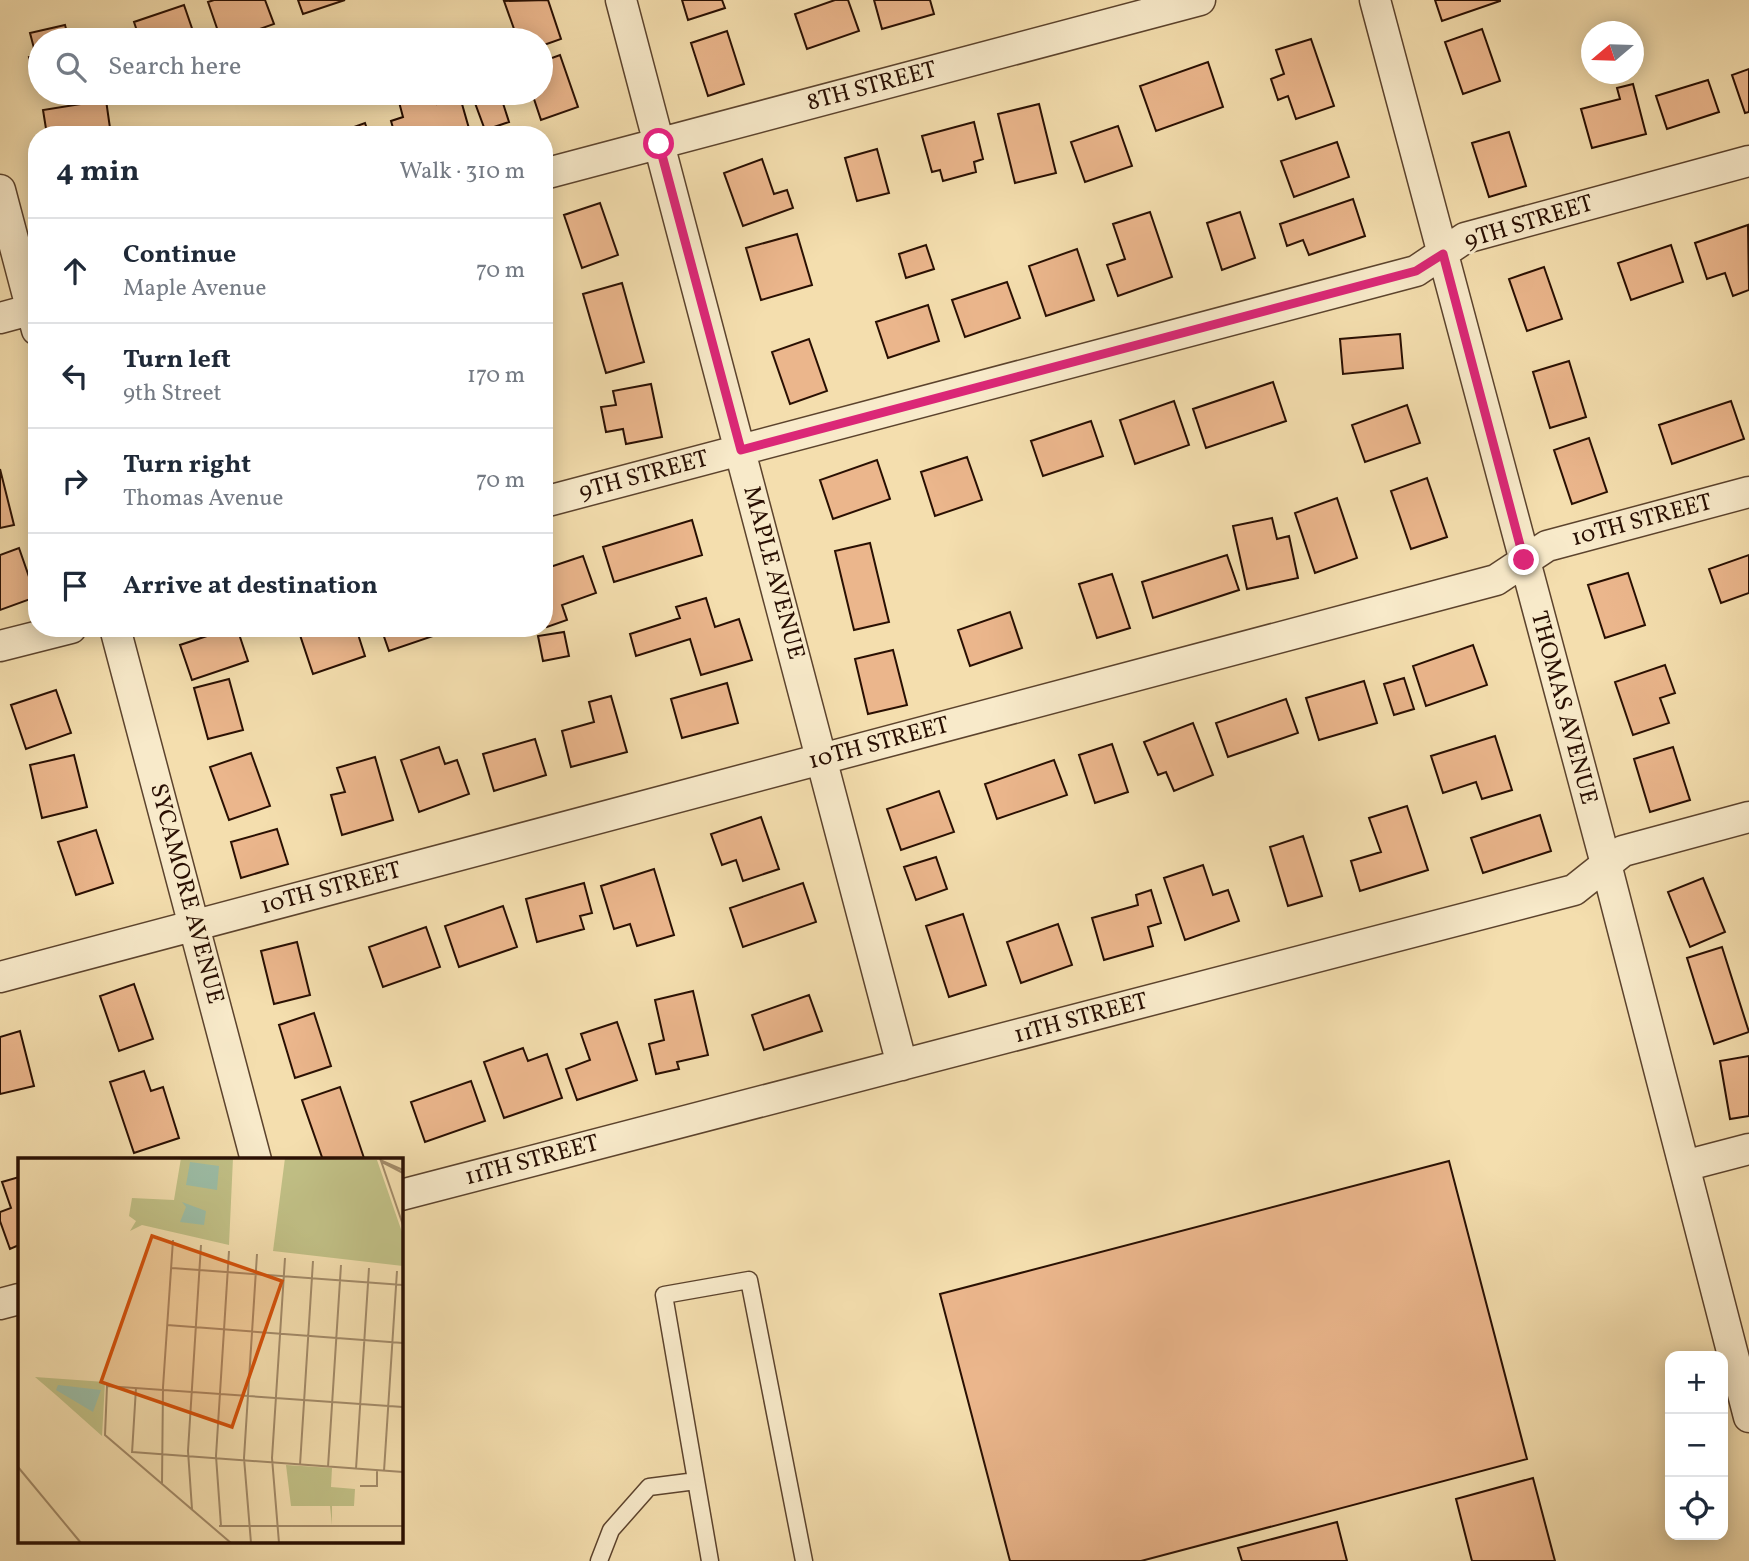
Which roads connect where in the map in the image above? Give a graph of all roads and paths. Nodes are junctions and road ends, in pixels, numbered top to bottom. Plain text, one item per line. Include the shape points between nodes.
1 (621, 0) edge
2 (1200, 0) edge
3 (1375, 0) edge
4 (659, 144) junction
5 (1749, 161) edge
6 (553, 172) edge
7 (0, 190) edge
8 (1443, 254) junction
9 (28, 291) edge
10 (28, 316) edge
11 (0, 318) edge
12 (741, 450) junction
13 (1749, 492) edge
14 (553, 500) edge
15 (1524, 560) junction
16 (36, 637) edge
17 (117, 637) edge
18 (0, 646) edge
19 (823, 759) junction
20 (1749, 817) edge
21 (1606, 864) junction
22 (194, 925) junction
23 (0, 977) edge
24 (902, 1065) junction
25 (1749, 1149) edge
26 (255, 1158) edge
27 (1684, 1166) junction
28 (402, 1195) edge
29 (18, 1299) edge
30 (0, 1304) edge
31 (1749, 1417) edge
32 (696, 1481) junction
33 (599, 1561) edge
34 (710, 1561) edge
35 (804, 1561) edge

1 - 4 street, MAPLE AVENUE
2 - 4 street, 8TH STREET
3 - 8 street, THOMAS AVENUE
4 - 6 street, 8TH STREET
4 - 12 street, MAPLE AVENUE
5 - 8 street, 9TH STREET via 1465,238
7 - 9 street
8 - 12 street, 9TH STREET via 1416,271
8 - 15 street, THOMAS AVENUE
10 - 11 street
12 - 14 street, 9TH STREET
12 - 19 street, MAPLE AVENUE
13 - 15 street, 10TH STREET via 1547,545
15 - 19 street, 10TH STREET via 1496,580
15 - 21 street, THOMAS AVENUE
16 - 18 street
17 - 22 street, SYCAMORE AVENUE
19 - 22 street, 10TH STREET
19 - 24 street, MAPLE AVENUE
20 - 21 street, 11TH STREET via 1627,849
21 - 24 street, 11TH STREET via 1574,890
21 - 27 street, THOMAS AVENUE
22 - 23 street, 10TH STREET
22 - 26 street, SYCAMORE AVENUE
24 - 28 street, 11TH STREET
25 - 27 street
27 - 31 street, THOMAS AVENUE
29 - 30 street
32 - 33 lane via 649,1487 611,1530
32 - 34 lane
32 - 35 lane via 664,1295 750,1280

